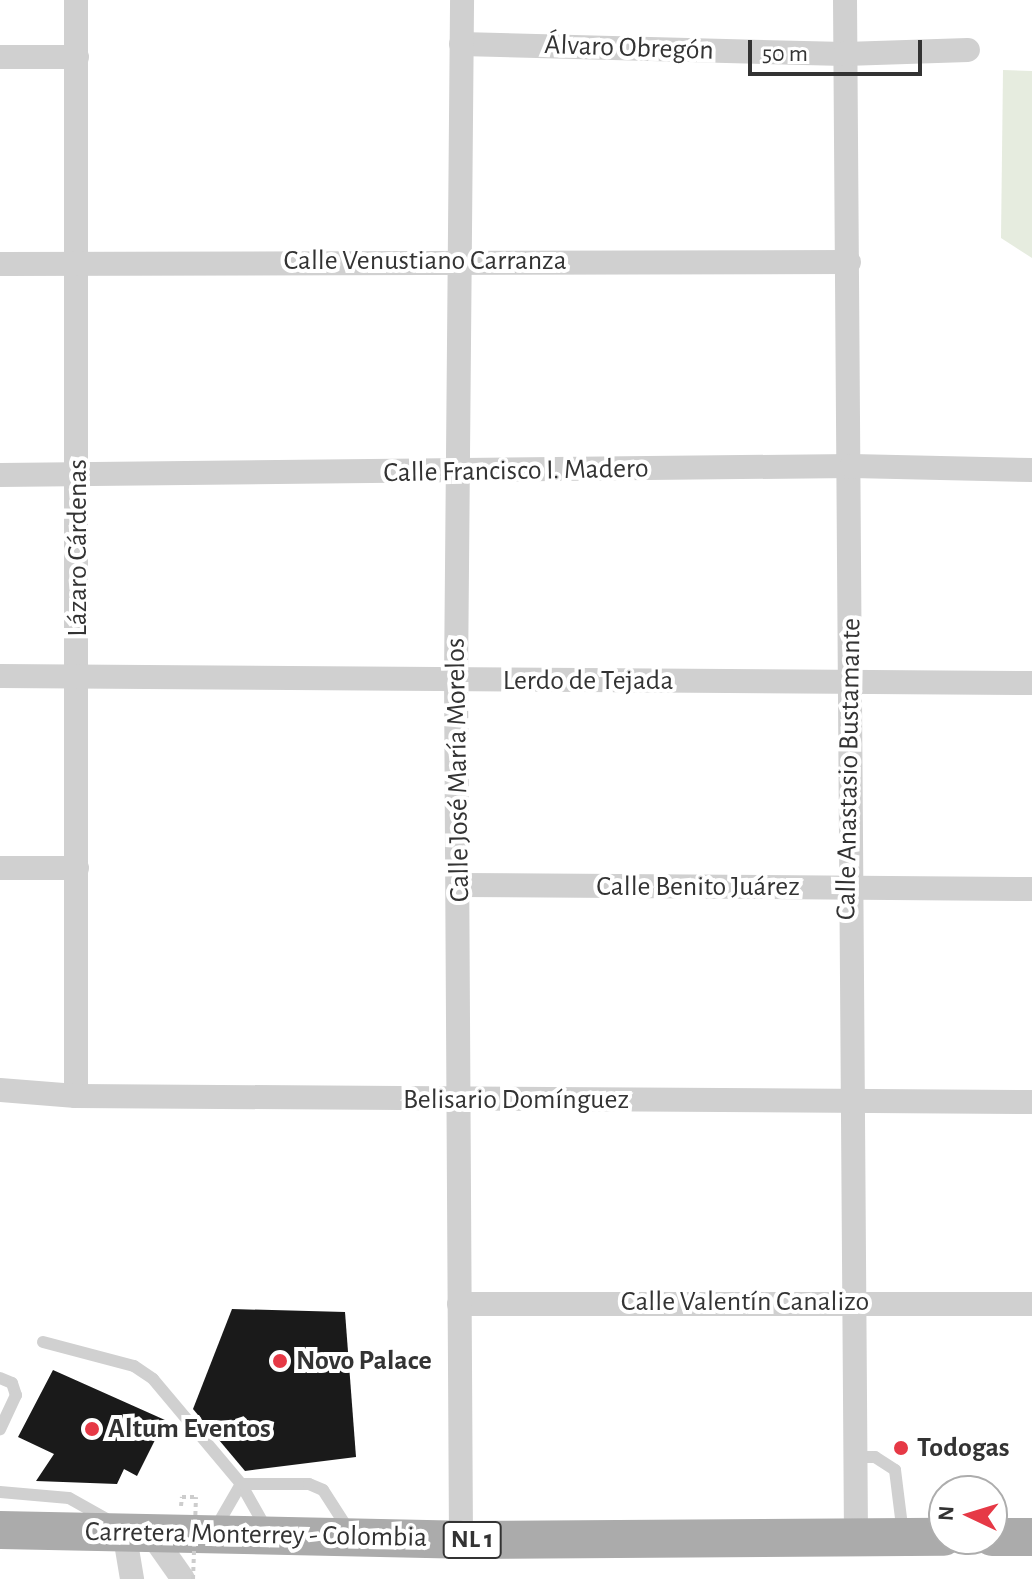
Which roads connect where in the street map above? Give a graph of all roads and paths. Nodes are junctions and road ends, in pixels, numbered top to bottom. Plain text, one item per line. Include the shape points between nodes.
1 (76, 0) edge
2 (462, 0) edge
3 (845, 0) edge
4 (461, 44) junction
5 (968, 50) dead end
6 (845, 54) junction
7 (0, 57) edge
8 (77, 57) junction
9 (76, 261) junction
10 (461, 261) junction
11 (849, 262) junction
12 (0, 264) edge
13 (852, 466) junction
14 (1032, 470) edge
15 (459, 473) junction
16 (77, 474) junction
17 (0, 475) edge
18 (0, 676) edge
19 (79, 676) junction
20 (456, 680) junction
21 (850, 683) junction
22 (1032, 683) edge
23 (0, 868) edge
24 (77, 868) junction
25 (460, 885) junction
26 (847, 888) junction
27 (1032, 889) edge
28 (0, 1090) edge
29 (76, 1096) junction
30 (458, 1099) junction
31 (850, 1102) junction
32 (1032, 1102) edge
33 (852, 1301) junction
34 (459, 1304) junction
35 (1032, 1304) edge
36 (43, 1342) dead end
37 (0, 1378) edge
38 (0, 1430) edge
39 (856, 1457) junction
40 (241, 1484) junction
41 (0, 1492) edge
42 (196, 1497) dead end
43 (0, 1530) edge
44 (137, 1531) junction
45 (212, 1532) junction
46 (269, 1533) junction
47 (351, 1535) junction
48 (904, 1537) junction
49 (928, 1537) edge
50 (1008, 1537) edge
51 (1032, 1537) edge
52 (856, 1538) junction
53 (461, 1540) junction
54 (132, 1579) edge
55 (183, 1579) edge
56 (193, 1579) edge

1 - 8 street, Lázaro Cárdenas
2 - 4 street, Calle José María Morelos
3 - 6 street, Calle Anastasio Bustamante
4 - 6 street, Álvaro Obregón
4 - 10 street, Calle José María Morelos
5 - 6 street, Álvaro Obregón
6 - 11 street, Calle Anastasio Bustamante
7 - 8 street
8 - 9 street, Lázaro Cárdenas
9 - 10 street, Calle Venustiano Carranza
9 - 12 street, Calle Venustiano Carranza
9 - 16 street, Lázaro Cárdenas
10 - 11 street, Calle Venustiano Carranza
10 - 15 street, Calle José María Morelos
11 - 13 street, Calle Anastasio Bustamante
13 - 14 street, Calle Francisco I. Madero
13 - 15 street, Calle Francisco I. Madero
13 - 21 street, Calle Anastasio Bustamante
15 - 16 street, Calle Francisco I. Madero
15 - 20 street, Calle José María Morelos
16 - 17 street, Calle Francisco I. Madero
16 - 19 street, Lázaro Cárdenas
18 - 19 street, Lerdo de Tejada
19 - 20 street, Lerdo de Tejada
19 - 24 street, Lázaro Cárdenas
20 - 21 street, Lerdo de Tejada
20 - 25 street, Calle José María Morelos
21 - 22 street, Lerdo de Tejada
21 - 26 street, Calle Anastasio Bustamante
23 - 24 street
24 - 29 street, Lázaro Cárdenas
25 - 26 street, Calle Benito Juárez
25 - 30 street, Calle José María Morelos
26 - 27 street, Calle Benito Juárez
26 - 31 street, Calle Anastasio Bustamante
28 - 29 street, Belisario Domínguez
29 - 30 street, Belisario Domínguez
30 - 31 street, Belisario Domínguez
30 - 34 street, Calle José María Morelos
31 - 32 street, Belisario Domínguez
31 - 33 street, Calle Anastasio Bustamante
33 - 34 street, Calle Valentín Canalizo
33 - 35 street, Calle Valentín Canalizo
33 - 39 street, Calle Anastasio Bustamante
34 - 53 street, Calle José María Morelos
36 - 40 lane via 143,1371
37 - 38 lane via 12,1383 16,1395
39 - 48 lane via 875,1457 895,1470
39 - 52 street, Calle Anastasio Bustamante
40 - 45 lane
40 - 46 lane
40 - 47 lane via 316,1486
41 - 44 lane via 69,1498
42 - 56 path, bridge
43 - 44 main road, Carretera Monterrey - Colombia / NL 1
44 - 45 main road, Carretera Monterrey - Colombia / NL 1
44 - 54 street
44 - 55 street
45 - 46 main road, Carretera Monterrey - Colombia / NL 1
46 - 47 main road, Carretera Monterrey - Colombia / NL 1
47 - 53 main road, Carretera Monterrey - Colombia / NL 1
48 - 49 main road, Carretera Monterrey - Colombia / NL 1
48 - 52 main road, Carretera Monterrey - Colombia / NL 1
50 - 51 main road
52 - 53 main road, Carretera Monterrey - Colombia / NL 1

